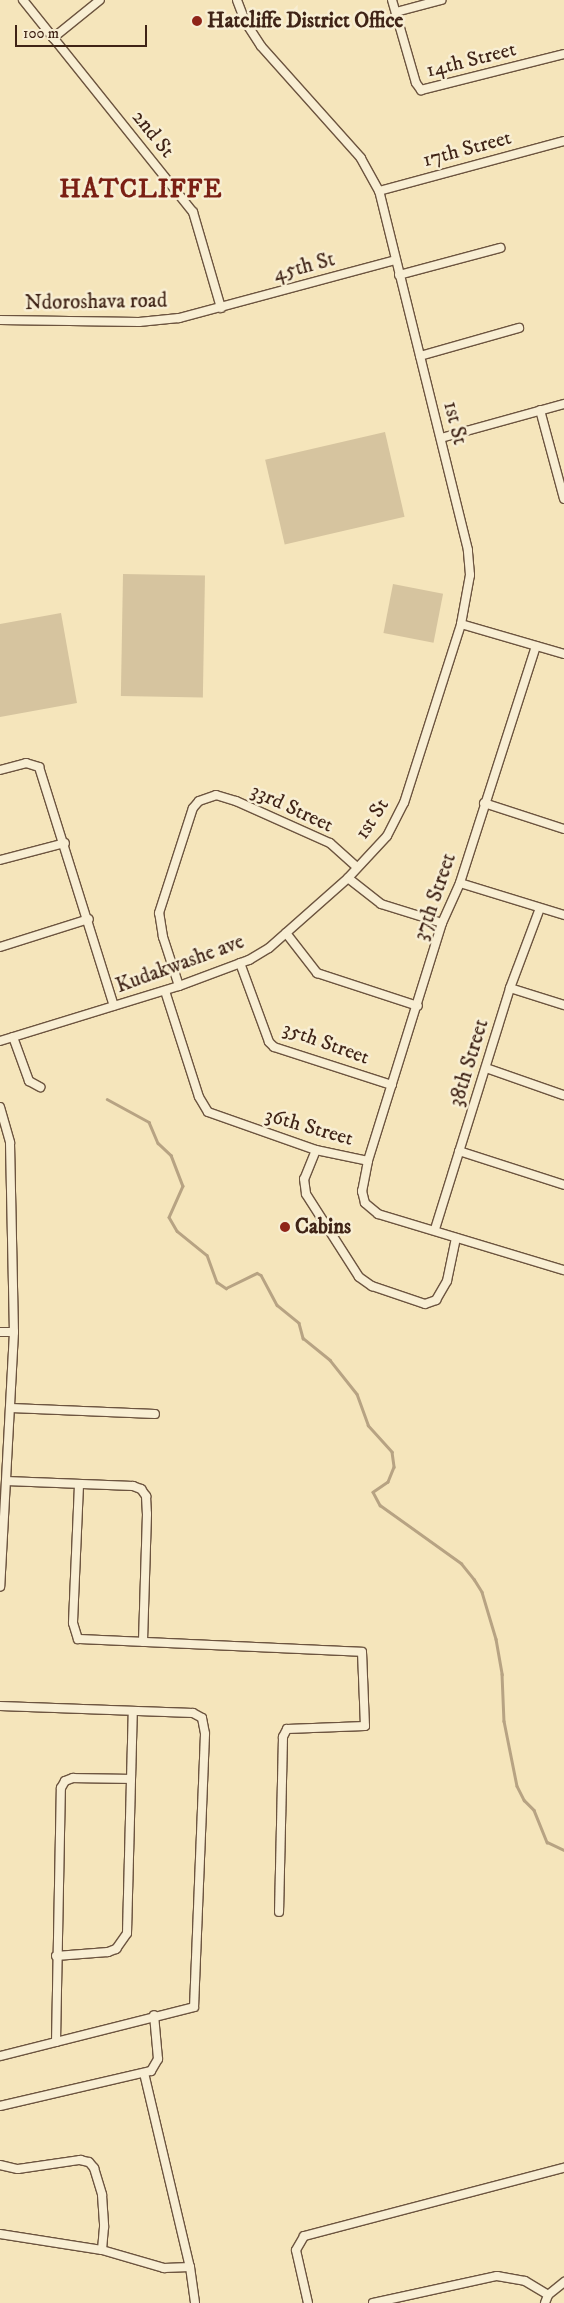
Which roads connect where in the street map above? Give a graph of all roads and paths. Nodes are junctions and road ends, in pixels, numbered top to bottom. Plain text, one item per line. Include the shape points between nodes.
1 (23, 0) edge
2 (100, 0) edge
3 (237, 0) edge
4 (392, 0) edge
5 (441, 0) edge
6 (396, 12) junction
7 (54, 38) junction
8 (564, 54) edge
9 (564, 141) edge
10 (379, 191) junction
11 (500, 248) dead end
12 (395, 260) junction
13 (399, 275) junction
14 (221, 308) junction
15 (0, 320) edge
16 (519, 328) dead end
17 (420, 356) junction
18 (564, 404) edge
19 (540, 410) junction
20 (441, 438) junction
21 (564, 499) edge
22 (461, 624) junction
23 (536, 646) junction
24 (563, 652) edge
25 (0, 770) edge
26 (484, 803) junction
27 (564, 829) edge
28 (64, 843) junction
29 (0, 860) edge
30 (357, 867) junction
31 (348, 878) junction
32 (460, 883) junction
33 (540, 908) junction
34 (564, 914) edge
35 (89, 919) junction
36 (442, 923) junction
37 (286, 933) junction
38 (0, 946) edge
39 (240, 963) junction
40 (180, 986) junction
41 (510, 988) junction
42 (165, 991) junction
43 (564, 1005) edge
44 (114, 1006) junction
45 (418, 1006) junction
46 (14, 1037) junction
47 (0, 1041) edge
48 (486, 1068) junction
49 (392, 1085) junction
50 (40, 1087) dead end
51 (563, 1095) edge
52 (0, 1106) edge
53 (316, 1150) junction
54 (459, 1151) junction
55 (368, 1161) junction
56 (564, 1185) edge
57 (435, 1229) junction
58 (456, 1238) junction
59 (564, 1270) edge
60 (0, 1332) edge
61 (14, 1332) junction
62 (11, 1408) junction
63 (155, 1414) dead end
64 (6, 1480) junction
65 (79, 1485) junction
66 (0, 1587) edge
67 (142, 1642) junction
68 (0, 1706) edge
69 (133, 1711) junction
70 (132, 1779) junction
71 (278, 1912) dead end
72 (56, 1956) junction
73 (154, 2016) junction
74 (56, 2042) junction
75 (0, 2056) edge
76 (144, 2073) junction
77 (0, 2106) edge
78 (0, 2165) edge
79 (564, 2168) edge
80 (0, 2234) edge
81 (102, 2250) junction
82 (190, 2267) junction
83 (564, 2282) edge
84 (548, 2295) junction
85 (195, 2303) edge
86 (308, 2303) edge
87 (373, 2303) edge
88 (545, 2303) edge

1 - 7 street, 2nd St
2 - 7 street
3 - 10 street, 1st St via 245,21 261,46 360,158
4 - 6 street, 14th Street
5 - 6 street
6 - 8 street, 14th Street via 416,82 424,91
7 - 14 street, 2nd St via 193,212
9 - 10 street, 17th Street
10 - 12 street, 1st St
11 - 13 street
12 - 13 street, 1st St
12 - 14 street, 45th St
13 - 17 street, 1st St
14 - 15 street, Ndoroshava road via 153,321
16 - 17 street
17 - 20 street, 1st St
18 - 19 street
19 - 20 street
19 - 21 street
20 - 22 street, 1st St via 470,563
22 - 23 street
22 - 30 street, 1st St via 404,803 387,836
23 - 24 street
23 - 26 street, 37th Street
25 - 28 street via 26,763 38,767
26 - 27 street
26 - 32 street, 37th Street
28 - 29 street
28 - 35 street
30 - 31 street, 1st St
30 - 40 street, 33rd Street via 330,843 226,797 205,796 193,808 159,913 162,936
31 - 36 street via 380,904
31 - 37 street, Kudakwashe ave
32 - 33 street
32 - 36 street, 37th Street
33 - 34 street
33 - 41 street, 38th Street
35 - 38 street
35 - 44 street
36 - 45 street, 37th Street
37 - 39 street, Kudakwashe ave via 258,956
37 - 45 street via 317,973
39 - 40 street, Kudakwashe ave
39 - 49 street, 35th Street via 269,1042 274,1047
40 - 42 street, Kudakwashe ave
41 - 43 street
41 - 48 street, 38th Street
42 - 44 street, Kudakwashe ave
42 - 53 street, 36th Street via 199,1097 208,1112
44 - 46 street, Kudakwashe ave
45 - 49 street, 37th Street
46 - 47 street, Kudakwashe ave
46 - 50 street via 30,1081
48 - 51 street
48 - 54 street, 38th Street
49 - 55 street, 37th Street
52 - 61 street via 10,1143
53 - 55 street, 36th Street
53 - 58 street via 304,1179 306,1194 359,1276 372,1286 425,1304 436,1300 447,1281
54 - 56 street
54 - 57 street, 38th Street
55 - 57 street, 36th Street via 362,1191 371,1210
57 - 58 street, 36th Street
58 - 59 street, 36th Street
60 - 61 street
61 - 62 street
62 - 63 street
62 - 64 street
64 - 65 street
64 - 66 street
65 - 67 street via 133,1486 146,1496
65 - 67 street via 73,1623 78,1638
67 - 71 street via 362,1652 365,1726 287,1729 283,1737
68 - 69 street
69 - 70 street
69 - 73 street via 193,1713 202,1718 205,1725 194,2007
70 - 72 street via 127,1934 116,1948 108,1952
70 - 72 street via 74,1778 61,1788
72 - 74 street
73 - 74 street
73 - 76 street via 158,2059 151,2071
74 - 75 street
76 - 77 street
76 - 82 street
78 - 81 street via 18,2169 80,2160 88,2162 94,2168 102,2196
79 - 86 street via 304,2236 296,2250
80 - 81 street
81 - 82 street via 164,2268
82 - 85 street
83 - 84 street
84 - 87 street via 525,2281 497,2276
84 - 88 street

